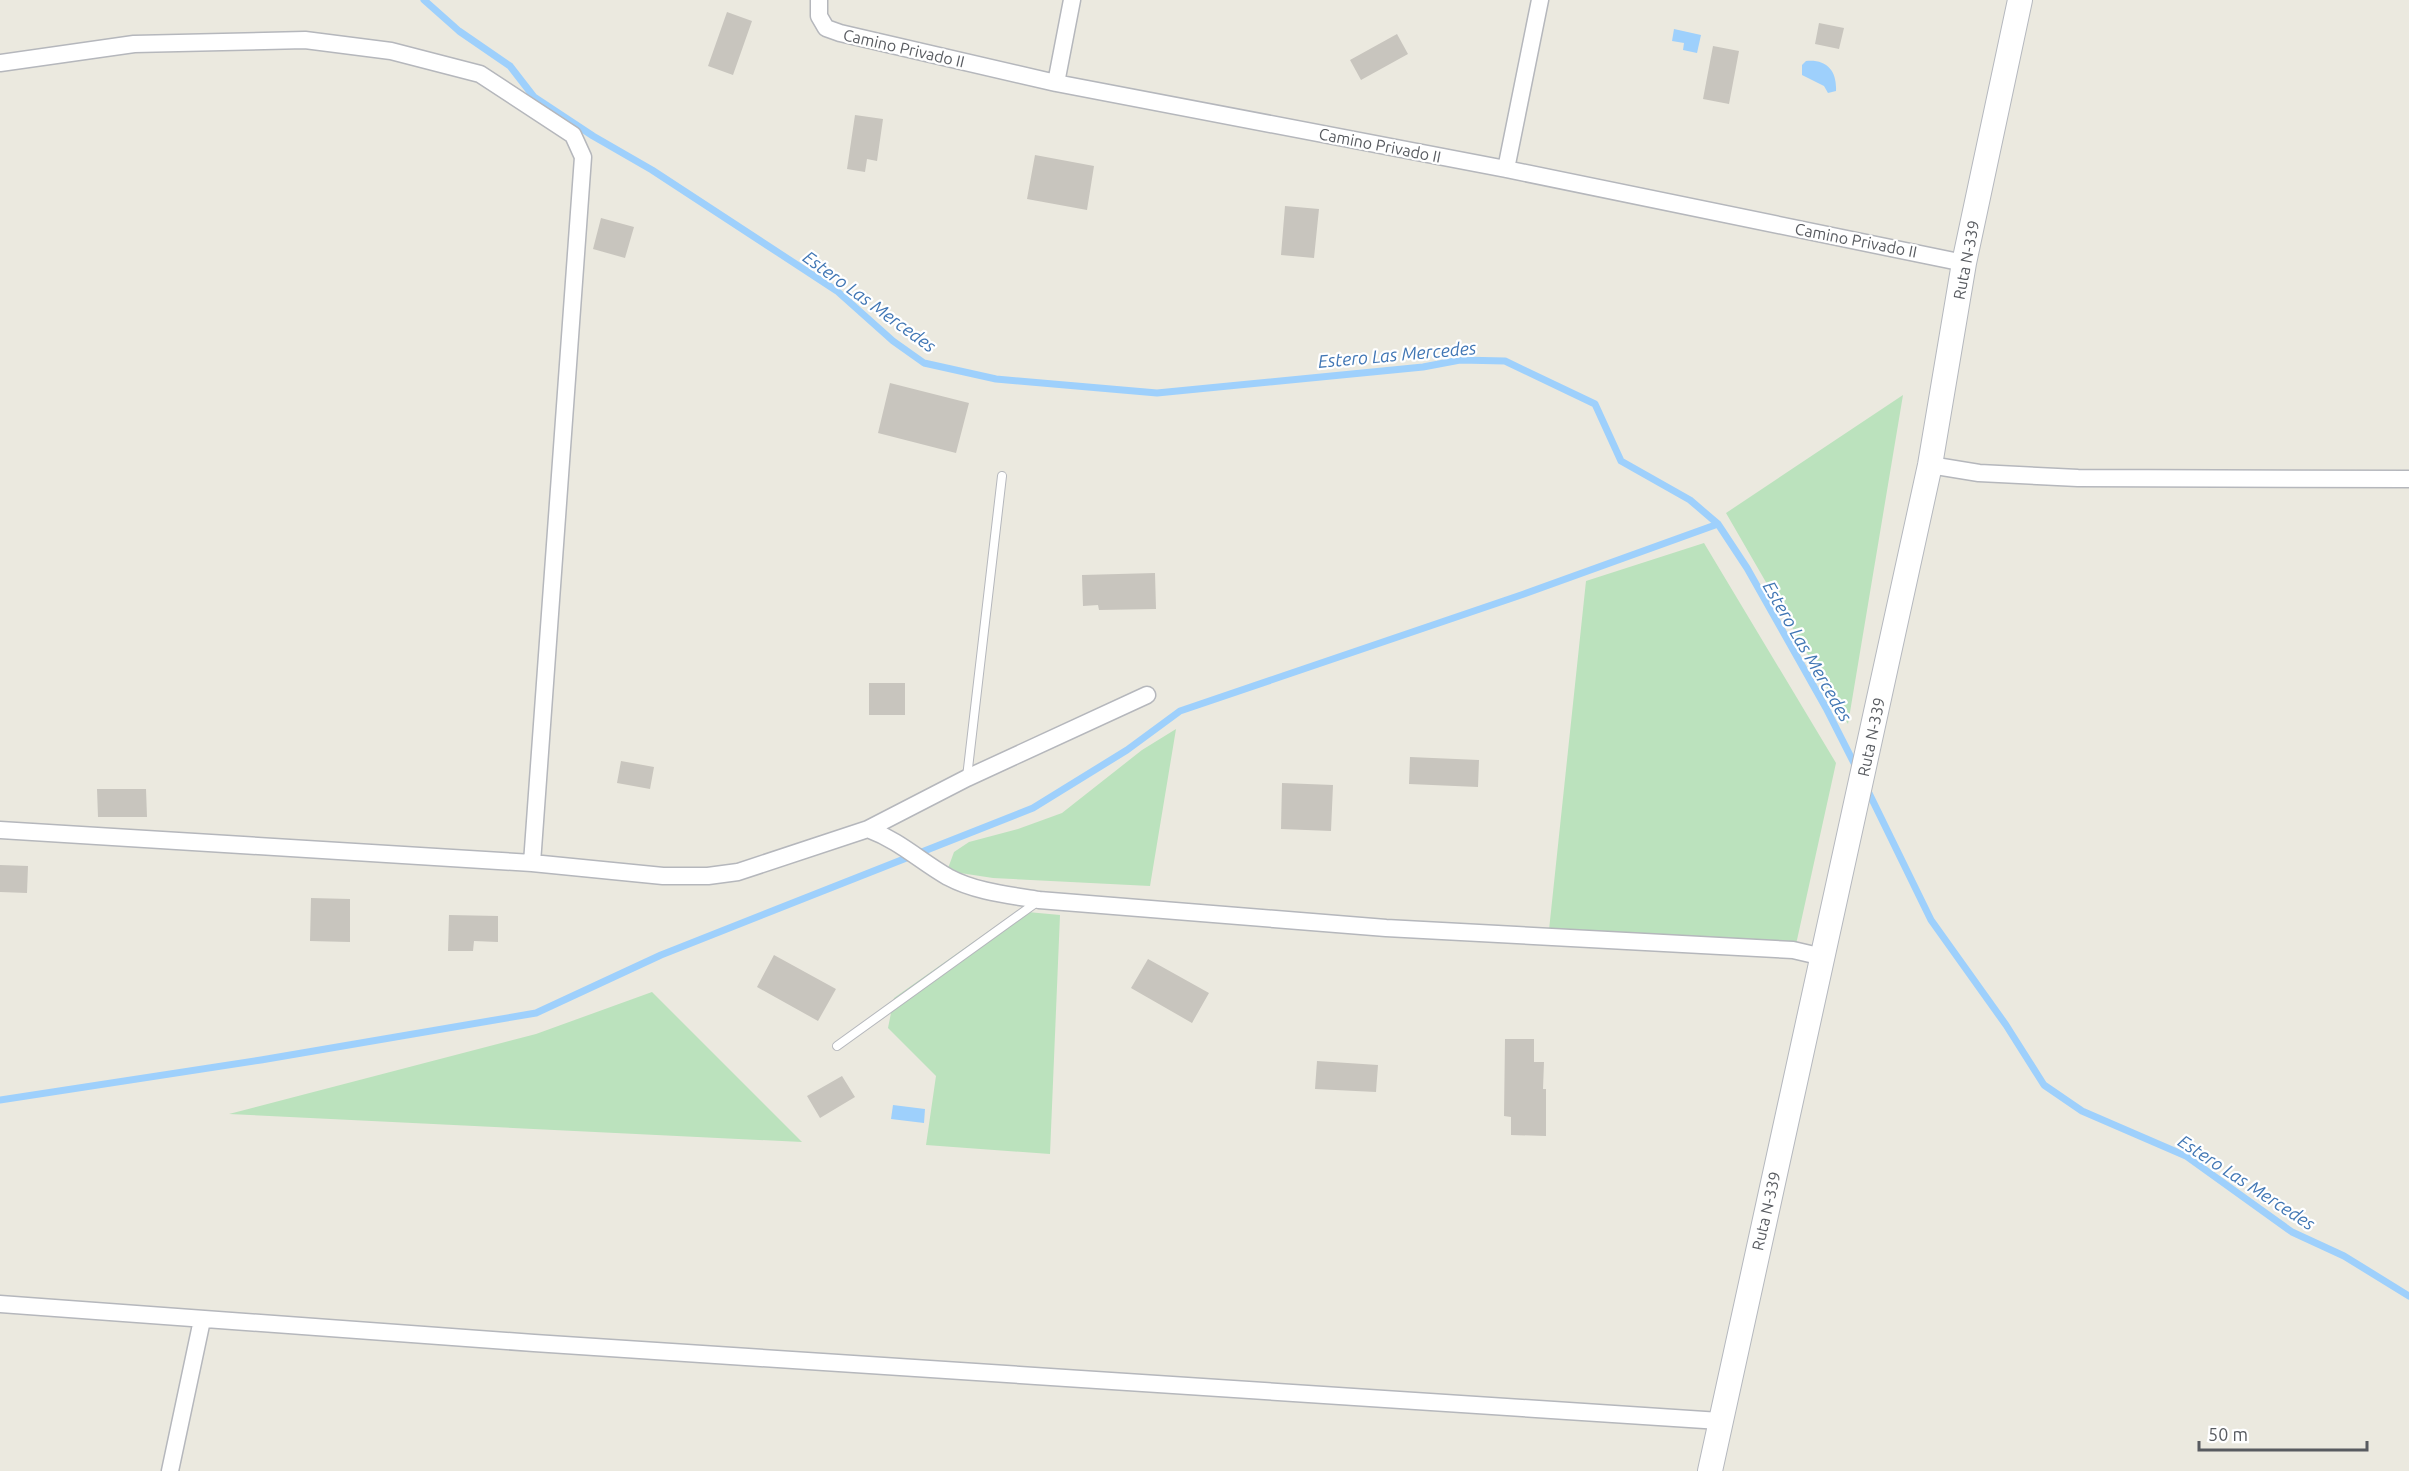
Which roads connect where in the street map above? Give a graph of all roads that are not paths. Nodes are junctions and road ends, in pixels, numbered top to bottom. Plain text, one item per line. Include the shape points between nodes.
1 (819, 0) edge
2 (1072, 0) edge
3 (1540, 0) edge
4 (2020, 0) edge
5 (0, 63) edge
6 (1056, 82) junction
7 (1506, 169) junction
8 (1964, 263) junction
9 (1930, 465) junction
10 (1002, 476) dead end
11 (2409, 479) edge
12 (1147, 695) dead end
13 (967, 778) junction
14 (868, 829) junction
15 (0, 830) edge
16 (532, 863) junction
17 (1040, 900) junction
18 (1823, 957) junction
19 (837, 1046) dead end
20 (0, 1304) edge
21 (202, 1320) junction
22 (1720, 1421) junction
23 (170, 1471) edge
24 (1710, 1471) edge

1 - 6 street, Camino Privado II via 819,16 826,28 840,33
2 - 6 street
3 - 7 street
4 - 8 street, Ruta N-339
5 - 16 street via 134,44 305,40 391,51 480,74 573,135 583,157
6 - 7 street, Camino Privado II
7 - 8 street, Camino Privado II
8 - 9 street, Ruta N-339
9 - 11 street via 2078,478
9 - 18 street, Ruta N-339
10 - 13 lane
12 - 13 street
13 - 14 street
14 - 16 street via 738,872 708,876 663,876
14 - 17 street via 889,837 949,877 991,892
15 - 16 street
17 - 18 street via 1386,928 1793,950
17 - 19 lane
18 - 22 street, Ruta N-339
20 - 21 street
21 - 22 street
21 - 23 street
22 - 24 street, Ruta N-339

